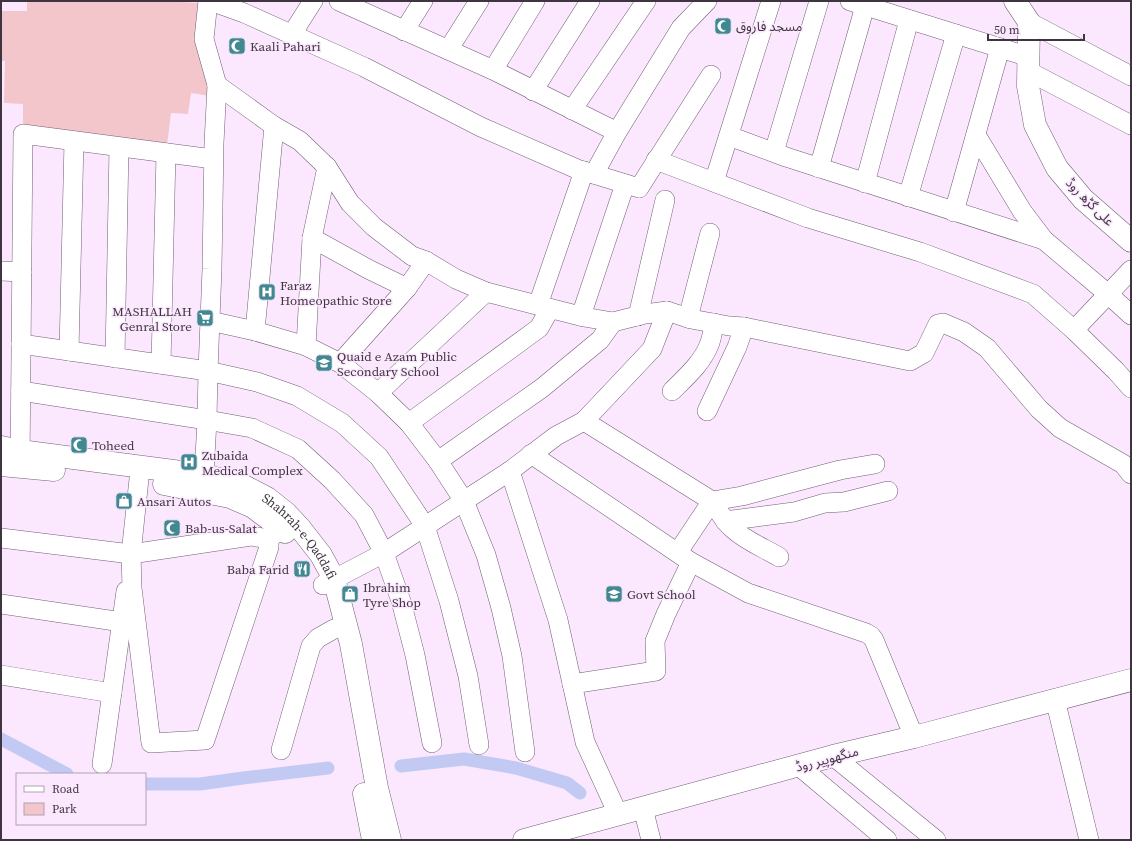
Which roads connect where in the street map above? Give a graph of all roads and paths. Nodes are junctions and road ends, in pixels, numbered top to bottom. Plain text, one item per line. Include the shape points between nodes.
1 (212, 1) edge
2 (313, 1) edge
3 (339, 1) edge
4 (423, 1) edge
5 (479, 1) edge
6 (535, 1) edge
7 (590, 1) edge
8 (646, 1) edge
9 (707, 1) edge
10 (771, 1) edge
11 (819, 1) edge
12 (1015, 1) edge
13 (858, 3) edge
14 (367, 7) edge
15 (909, 20) junction
16 (1030, 22) junction
17 (404, 31) junction
18 (292, 34) junction
19 (956, 34) junction
20 (1000, 48) junction
21 (448, 50) junction
22 (1029, 64) junction
23 (493, 70) junction
24 (711, 75) dead end
25 (1131, 76) edge
26 (217, 85) junction
27 (533, 91) junction
28 (572, 110) junction
29 (1131, 125) edge
30 (274, 126) junction
31 (617, 132) junction
32 (976, 135) junction
33 (729, 136) junction
34 (74, 141) junction
35 (119, 147) junction
36 (774, 152) junction
37 (166, 153) junction
38 (214, 159) junction
39 (656, 160) junction
40 (327, 166) junction
41 (819, 168) junction
42 (589, 173) junction
43 (714, 182) junction
44 (865, 182) junction
45 (625, 184) junction
46 (908, 197) junction
47 (665, 200) dead end
48 (954, 212) junction
49 (710, 232) dead end
50 (312, 238) junction
51 (1044, 240) junction
52 (1131, 241) edge
53 (426, 261) junction
54 (1131, 270) edge
55 (1, 271) edge
56 (22, 272) junction
57 (407, 288) junction
58 (486, 292) junction
59 (1108, 294) junction
60 (544, 307) junction
61 (667, 311) junction
62 (1131, 315) edge
63 (581, 316) junction
64 (638, 316) junction
65 (688, 318) junction
66 (210, 321) junction
67 (614, 322) junction
68 (714, 323) junction
69 (744, 328) junction
70 (1074, 330) junction
71 (255, 331) junction
72 (21, 344) junction
73 (306, 346) junction
74 (69, 351) junction
75 (115, 358) junction
76 (340, 363) junction
77 (161, 364) junction
78 (208, 371) junction
79 (1131, 388) edge
80 (21, 391) junction
81 (672, 391) dead end
82 (378, 393) junction
83 (707, 411) dead end
84 (208, 420) junction
85 (584, 421) junction
86 (409, 423) junction
87 (531, 454) junction
88 (10, 458) edge
89 (438, 461) junction
90 (875, 464) dead end
91 (510, 470) junction
92 (1131, 474) edge
93 (204, 476) junction
94 (139, 479) junction
95 (888, 491) dead end
96 (248, 497) junction
97 (464, 501) junction
98 (712, 501) junction
99 (726, 521) junction
100 (425, 526) junction
101 (275, 533) junction
102 (1, 538) edge
103 (384, 553) junction
104 (131, 554) junction
105 (685, 557) junction
106 (779, 557) dead end
107 (328, 582) junction
108 (1, 604) edge
109 (122, 622) junction
110 (334, 629) junction
111 (1, 675) edge
112 (1131, 680) edge
113 (572, 684) junction
114 (112, 694) junction
115 (1055, 699) junction
116 (914, 737) junction
117 (432, 743) dead end
118 (479, 745) dead end
119 (281, 750) dead end
120 (525, 752) dead end
121 (833, 756) junction
122 (102, 764) dead end
123 (799, 766) junction
124 (643, 808) junction
125 (618, 814) junction
126 (531, 839) edge
127 (373, 840) edge
128 (390, 840) edge
129 (651, 840) edge
130 (887, 840) edge
131 (936, 840) edge
132 (1089, 840) edge

1 - 18 street
1 - 26 street via 204,39
2 - 18 street
3 - 14 street
4 - 17 street
5 - 21 street
6 - 23 street
7 - 27 street
8 - 28 street
9 - 31 street via 681,28
10 - 33 street
11 - 36 street
12 - 16 main road
13 - 15 street
13 - 41 street
14 - 17 street
15 - 19 street
15 - 44 street
16 - 22 main road, علی گڑھ روڈ
16 - 25 street
17 - 21 street
18 - 42 street via 364,67 481,127
19 - 20 street
19 - 46 street
20 - 22 street
20 - 32 street
21 - 23 street
22 - 29 street
22 - 52 main road, علی گڑھ روڈ via 1028,86 1035,126 1057,168 1083,199
23 - 27 street
24 - 39 street
26 - 30 street
26 - 38 street
27 - 28 street
28 - 31 street
30 - 40 street via 300,142
30 - 71 street
31 - 42 street
32 - 48 street
32 - 51 street via 1022,211
33 - 36 street
33 - 43 street
34 - 35 street
34 - 56 street via 23,134
34 - 74 street
35 - 37 street
35 - 75 street
36 - 41 street
37 - 38 street
37 - 77 street
38 - 66 street
39 - 43 street
39 - 45 street via 639,188
40 - 50 street
40 - 53 street via 350,204 374,227 412,256
41 - 44 street
42 - 45 street
42 - 60 street
43 - 70 street via 808,218 920,252 1033,294
44 - 46 street
45 - 63 street
46 - 48 street
47 - 64 street
48 - 51 street
49 - 65 street
50 - 57 street
50 - 73 street
51 - 59 street
53 - 57 street
53 - 58 street via 456,279
54 - 59 street
55 - 56 street
56 - 72 street
57 - 76 street
58 - 60 street
58 - 82 street
59 - 62 street
59 - 70 street
60 - 63 street
60 - 86 street via 539,328
61 - 64 street
61 - 65 street
61 - 85 street via 652,349
63 - 67 street
64 - 67 street
65 - 68 street
66 - 71 street
66 - 78 street
67 - 89 street via 600,340 542,388
68 - 69 street
68 - 81 street via 710,343 703,356
69 - 83 street
69 - 92 street via 910,361 924,353 938,324 943,323 964,332 987,348 1039,409 1060,428 1122,464
70 - 79 street
71 - 73 street
72 - 74 street
72 - 80 street
73 - 76 street
74 - 75 street
75 - 77 street
76 - 82 street
77 - 78 street
78 - 84 street
78 - 100 street via 257,382 297,396 342,424 379,457
80 - 84 street
80 - 88 street
82 - 86 street
84 - 93 street
84 - 103 street via 252,428 298,449 332,480 364,515
85 - 87 street via 556,436
85 - 98 street
86 - 89 street
87 - 91 street
87 - 105 street
88 - 93 main road, Shahrah-e-Qaddafi
88 - 94 main road, Shahrah-e-Qaddafi
89 - 97 street
90 - 98 street
91 - 97 street
91 - 113 street via 558,620
93 - 96 main road, Shahrah-e-Qaddafi via 242,485
94 - 96 main road, Shahrah-e-Qaddafi via 230,497
94 - 104 street
95 - 99 street via 794,512
96 - 101 main road, Shahrah-e-Qaddafi
96 - 107 main road, Shahrah-e-Qaddafi via 267,498 286,513 321,555
97 - 100 street
97 - 120 street via 486,555 501,608 512,656
98 - 99 street
98 - 105 street
99 - 106 street via 744,538
100 - 103 street
100 - 118 street via 449,601 468,676
101 - 104 street
101 - 104 street via 205,740 151,743 132,588
101 - 107 main road, Shahrah-e-Qaddafi
102 - 104 street
103 - 107 street
103 - 117 street via 401,601 415,655
104 - 109 street
105 - 113 street via 655,641 656,670
105 - 116 street via 748,593 871,636
107 - 110 main road, Shahrah-e-Qaddafi
107 - 128 main road, Shahrah-e-Qaddafi via 351,644 377,788
108 - 109 street
109 - 114 street
110 - 119 street via 318,638 311,646
110 - 127 main road, Shahrah-e-Qaddafi
111 - 114 street
112 - 115 main road, منگھوپیر روڈ
113 - 125 street via 585,742
114 - 122 street
115 - 116 main road, منگھوپیر روڈ
115 - 132 street
116 - 121 main road, منگھوپیر روڈ
121 - 123 main road, منگھوپیر روڈ
121 - 131 street
123 - 124 main road, منگھوپیر روڈ
123 - 130 street
124 - 125 main road, منگھوپیر روڈ
124 - 129 street
125 - 126 main road, منگھوپیر روڈ

